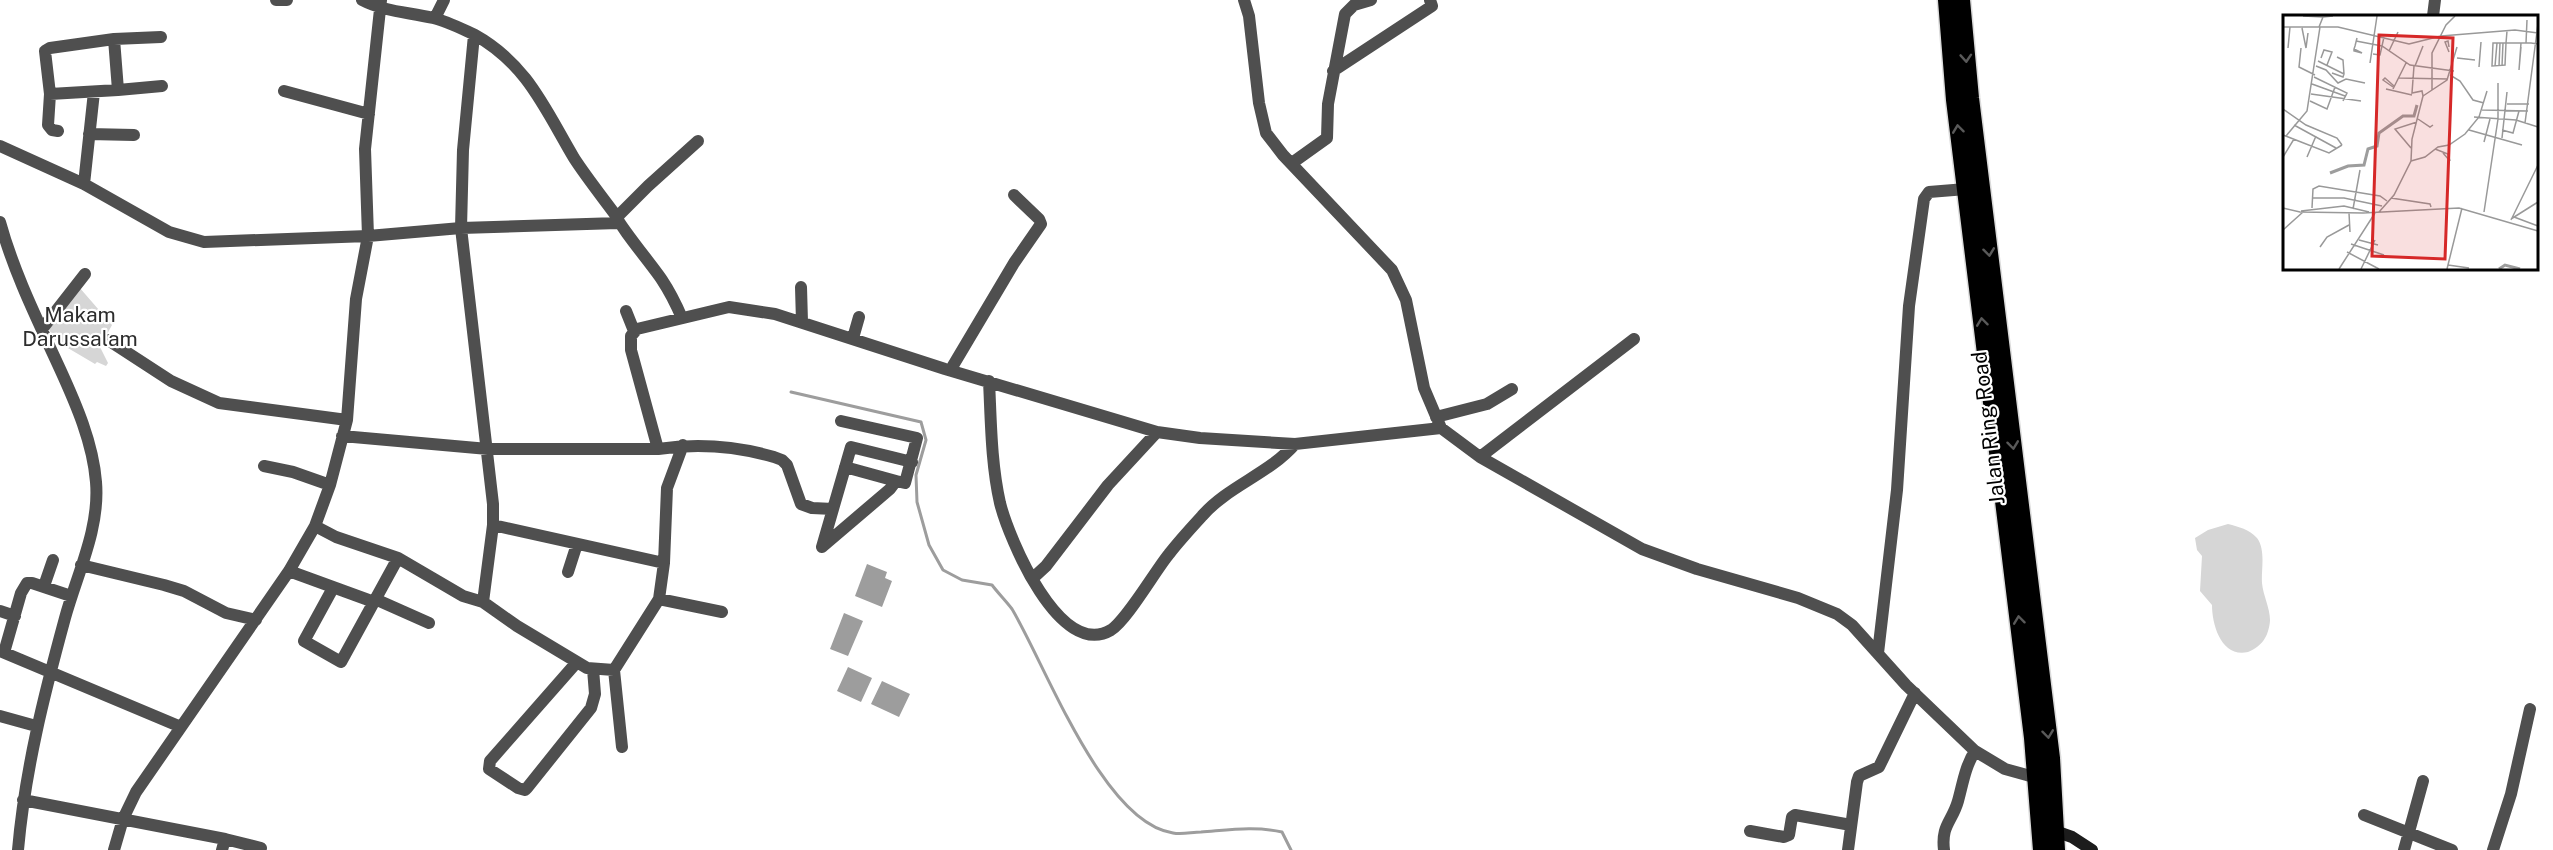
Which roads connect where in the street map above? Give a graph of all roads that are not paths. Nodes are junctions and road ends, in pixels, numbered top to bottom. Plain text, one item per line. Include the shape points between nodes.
1 (276, 0) edge
2 (287, 0) edge
3 (362, 0) edge
4 (444, 0) edge
5 (1244, 0) edge
6 (1371, 0) edge
7 (1430, 0) edge
8 (1947, 0) edge
9 (1961, 0) edge
10 (2435, 0) edge
11 (380, 4) edge
12 (2433, 15) edge
13 (435, 18) junction
14 (474, 35) junction
15 (161, 36) dead end
16 (114, 39) junction
17 (1333, 70) junction
18 (162, 86) dead end
19 (118, 90) junction
20 (284, 91) dead end
21 (94, 92) junction
22 (50, 94) junction
23 (1962, 99) junction
24 (369, 114) junction
25 (58, 131) dead end
26 (89, 134) junction
27 (134, 135) dead end
28 (698, 141) dead end
29 (0, 146) edge
30 (1292, 163) junction
31 (84, 184) junction
32 (1966, 189) junction
33 (1014, 195) dead end
34 (617, 220) junction
35 (0, 222) edge
36 (461, 228) junction
37 (368, 236) junction
38 (85, 274) dead end
39 (801, 287) dead end
40 (626, 311) dead end
41 (859, 317) dead end
42 (682, 318) junction
43 (802, 322) junction
44 (42, 329) junction
45 (634, 331) junction
46 (853, 338) junction
47 (1634, 339) dead end
48 (108, 340) dead end
49 (948, 369) junction
50 (989, 381) junction
51 (1512, 389) dead end
52 (347, 420) junction
53 (842, 421) dead end
54 (1439, 422) junction
55 (1156, 432) junction
56 (342, 436) junction
57 (1295, 444) junction
58 (683, 445) junction
59 (488, 449) junction
60 (658, 449) junction
61 (1480, 457) junction
62 (912, 462) junction
63 (264, 466) dead end
64 (845, 467) junction
65 (896, 481) junction
66 (330, 485) junction
67 (833, 508) junction
68 (493, 525) junction
69 (315, 526) junction
70 (577, 544) junction
71 (399, 558) junction
72 (53, 560) dead end
73 (664, 563) junction
74 (81, 564) junction
75 (290, 571) junction
76 (568, 572) dead end
77 (1033, 578) junction
78 (44, 586) junction
79 (333, 588) junction
80 (71, 596) junction
81 (659, 599) junction
82 (375, 601) junction
83 (483, 602) junction
84 (0, 611) edge
85 (722, 612) dead end
86 (15, 616) junction
87 (256, 620) junction
88 (429, 623) dead end
89 (3, 650) edge
90 (1878, 653) junction
91 (577, 662) junction
92 (593, 669) junction
93 (614, 670) junction
94 (50, 672) junction
95 (1915, 693) junction
96 (2530, 709) dead end
97 (0, 716) edge
98 (36, 726) junction
99 (181, 727) junction
100 (622, 747) dead end
101 (1974, 751) junction
102 (2038, 778) junction
103 (2423, 782) dead end
104 (22, 800) junction
105 (2364, 815) dead end
106 (123, 819) junction
107 (1851, 825) junction
108 (1750, 831) dead end
109 (2055, 831) junction
110 (2410, 832) junction
111 (223, 845) edge
112 (261, 848) dead end
113 (18, 850) edge
114 (114, 850) edge
115 (1848, 850) edge
116 (1944, 850) edge
117 (2042, 850) edge
118 (2056, 850) edge
119 (2092, 850) edge
120 (2404, 850) edge
121 (2452, 850) edge
122 (2493, 850) edge

1 - 2 street
3 - 11 street
4 - 13 street
5 - 30 street via 1263,121 1271,142
6 - 17 street via 1354,5 1345,14
7 - 17 street via 1432,6
8 - 23 highway, Jalan Ring Road
9 -> 23 highway, Jalan Ring Road
10 - 12 street
11 - 13 street
11 - 24 street
13 - 14 street
14 - 34 street via 526,76
14 - 36 street via 463,150
15 - 16 street
16 - 19 street
16 - 22 street via 45,51
17 - 30 street via 1327,138
18 - 19 street
19 - 21 street
20 - 24 street
21 - 22 street
21 - 26 street
22 - 25 street via 48,125
32 -> 23 highway, Jalan Ring Road
23 -> 109 highway, Jalan Ring Road via 2048,735
24 - 37 street via 365,149
26 - 27 street
26 - 31 street
28 - 34 street
29 - 31 street
30 - 54 street via 1396,277 1406,300 1424,388
31 - 37 street via 190,239 219,242
32 - 90 street via 1929,192 1924,199 1909,306 1897,490
102 -> 32 highway, Jalan Ring Road
33 - 49 street via 1041,224
34 - 36 street
34 - 42 street via 674,297
35 - 44 street
36 - 37 street
36 - 59 street
37 - 52 street via 356,299
38 - 44 street
39 - 43 street
40 - 45 street
41 - 46 street
42 - 43 street via 714,309 741,308
42 - 45 street
43 - 46 street
44 - 74 street via 75,403 92,458 96,506
45 - 60 street via 631,350
46 - 49 street
47 - 61 street
48 - 52 street via 171,381 219,403
49 - 50 street
50 - 55 street
50 - 77 street via 993,456 1001,504 1018,553
51 - 54 street via 1487,404
52 - 56 street
53 - 62 street via 917,438
54 - 57 street
54 - 61 street
55 - 57 street
55 - 77 street
56 - 59 street
56 - 66 street
57 - 77 street via 1279,460 1202,515 1109,631 1092,635 1066,624
58 - 60 street
58 - 67 street via 715,445 782,460 801,504
58 - 73 street via 667,488
59 - 60 street
59 - 68 street
61 - 90 street via 1642,549 1837,614
62 - 64 street via 850,447
62 - 65 street via 905,483
63 - 66 street
64 - 65 street
64 - 67 street
65 - 67 street via 822,547
66 - 69 street
68 - 70 street
68 - 83 street
69 - 71 street
69 - 75 street
70 - 73 street
70 - 76 street
71 - 82 street
71 - 83 street via 463,596
72 - 78 street
73 - 81 street
74 - 80 street
74 - 87 street via 184,591 226,614
75 - 79 street
75 - 87 street
78 - 80 street
78 - 86 street via 27,583
79 - 82 street
79 - 82 street via 304,641 338,662 344,660
80 - 94 street
81 - 85 street
81 - 93 street
82 - 88 street
83 - 91 street
84 - 86 street
86 - 89 street
87 - 99 street
89 - 94 street
90 - 95 street
91 - 92 street
91 - 92 street via 490,761 489,769 518,788 527,788 591,708 596,694
92 - 93 street
93 - 100 street
94 - 98 street
94 - 99 street
95 - 101 street
95 - 107 street via 1879,767 1859,776
96 - 122 street via 2511,794
97 - 98 street
98 - 104 street
99 - 106 street via 136,792
101 - 102 street via 2006,769
101 - 116 street via 1943,832
102 - 117 highway, Jalan Ring Road
103 - 110 street
104 - 106 street
104 - 113 street
105 - 110 street
106 - 111 street
106 - 114 street
107 - 108 street via 1795,815 1791,831 1784,837
107 - 115 street
109 - 118 highway, Jalan Ring Road
109 - 119 street
110 - 120 street
110 - 121 street
111 - 112 street

